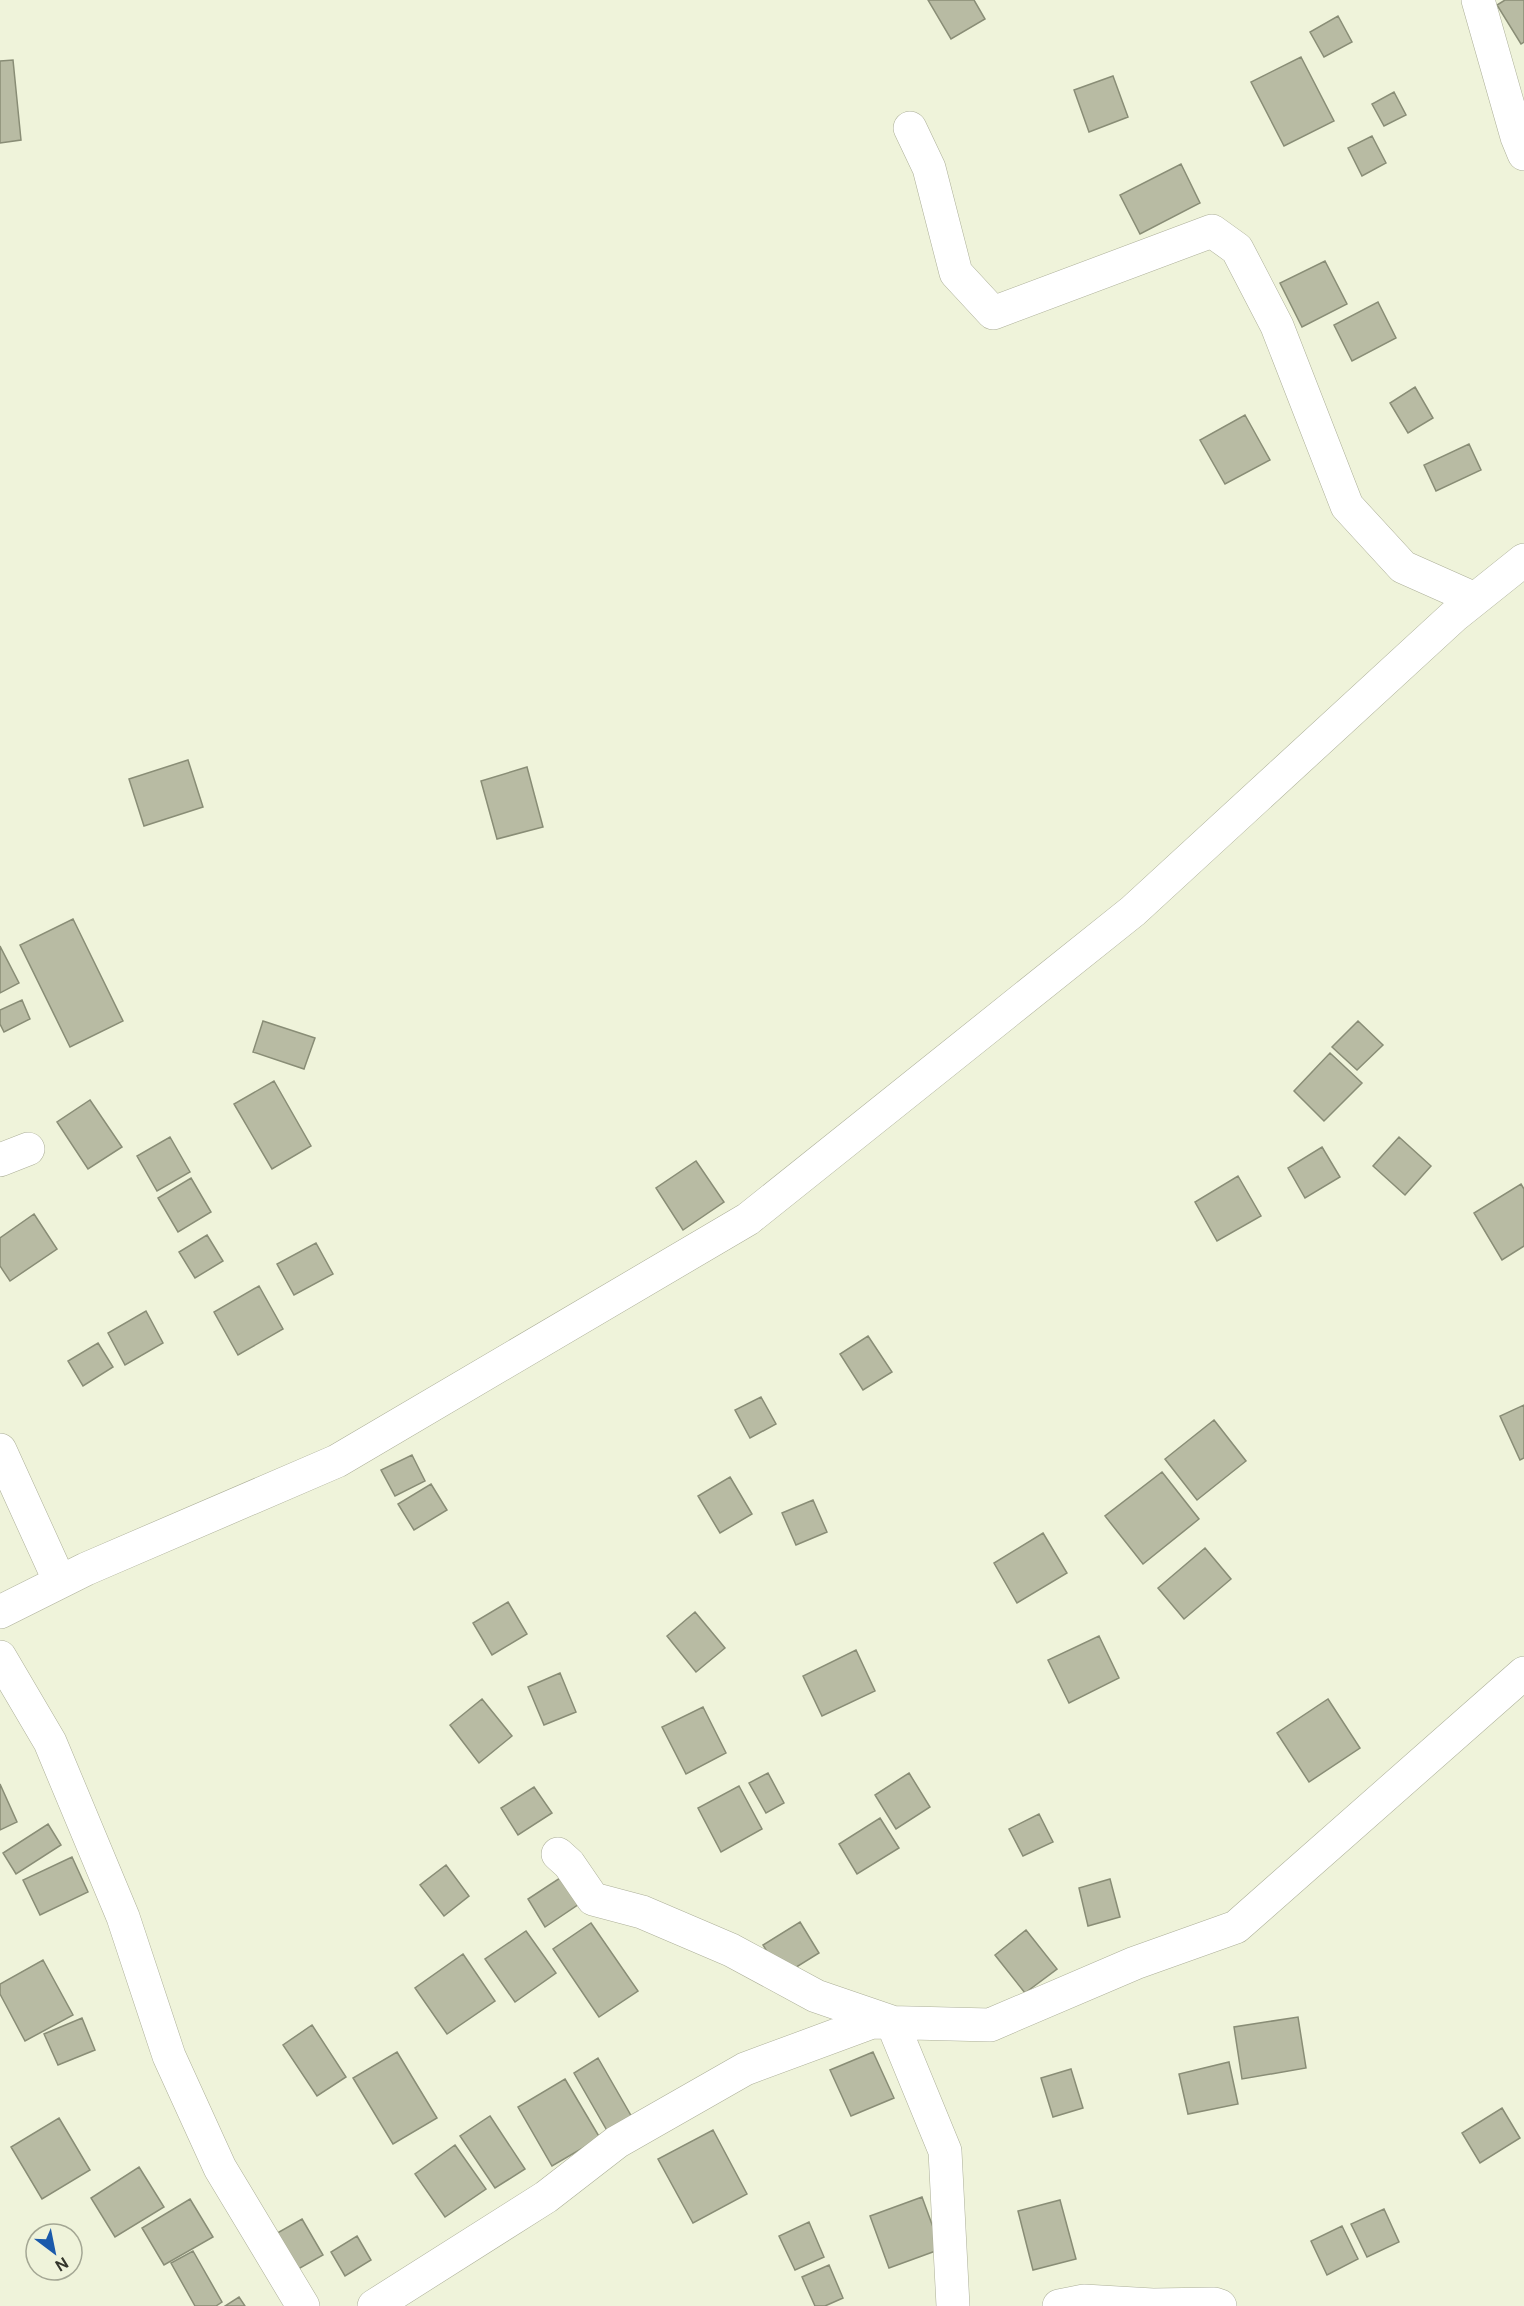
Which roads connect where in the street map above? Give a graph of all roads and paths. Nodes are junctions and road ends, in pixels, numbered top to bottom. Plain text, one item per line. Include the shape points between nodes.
1 (1478, 0) edge
2 (910, 128) dead end
3 (1524, 154) edge
4 (1524, 560) edge
5 (1475, 599) junction
6 (0, 1450) edge
7 (60, 1582) junction
8 (0, 1612) edge
9 (0, 1657) edge
10 (1524, 1672) edge
11 (558, 1854) dead end
12 (892, 2022) junction
13 (303, 2306) edge
14 (374, 2306) edge
15 (953, 2306) edge
16 (1059, 2306) edge
17 (1220, 2306) edge

1 - 3 street
2 - 5 street via 929,168 956,273 993,313 1212,231 1237,249 1277,326 1347,506 1403,567
4 - 5 street
5 - 7 street via 1132,911 748,1219 337,1461
6 - 7 street
7 - 8 street
9 - 13 street via 50,1742 123,1917 169,2056 220,2168
10 - 12 street via 1236,1927 1135,1963 990,2025
11 - 12 street via 593,1899 642,1912 731,1950 816,1996
12 - 14 street via 872,2022 745,2069 617,2142 546,2197
12 - 15 street via 945,2151
16 - 17 street via 1084,2301

